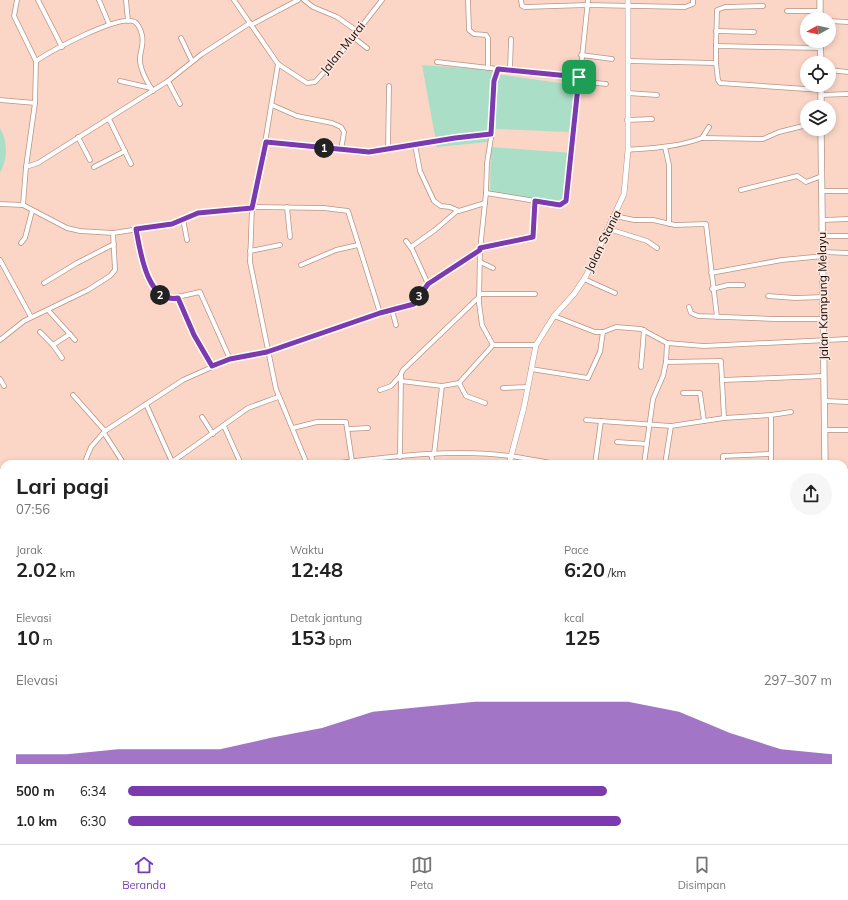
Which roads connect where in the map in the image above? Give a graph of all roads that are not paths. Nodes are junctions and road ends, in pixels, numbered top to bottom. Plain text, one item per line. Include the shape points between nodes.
1 (17, 0) edge
2 (38, 0) edge
3 (99, 0) edge
4 (126, 0) edge
5 (234, 0) edge
6 (298, 0) edge
7 (304, 0) edge
8 (382, 0) edge
9 (468, 0) edge
10 (521, 0) edge
11 (588, 0) edge
12 (628, 0) edge
13 (694, 0) edge
14 (820, 0) edge
15 (587, 5) junction
16 (628, 6) junction
17 (763, 6) dead end
18 (787, 11) dead end
19 (820, 11) joint
20 (128, 21) junction
21 (836, 21) edge
22 (848, 22) edge
23 (108, 24) junction
24 (250, 24) junction
25 (716, 30) junction
26 (357, 31) junction
27 (754, 32) dead end
28 (353, 37) junction
29 (181, 38) dead end
30 (511, 39) dead end
31 (716, 46) junction
32 (62, 47) junction
33 (367, 48) dead end
34 (800, 48) edge
35 (820, 48) edge
36 (581, 55) junction
37 (821, 56) edge
38 (612, 59) dead end
39 (36, 61) junction
40 (192, 61) junction
41 (628, 61) junction
42 (437, 62) dead end
43 (716, 63) junction
44 (278, 64) junction
45 (488, 68) junction
46 (498, 69) junction
47 (510, 70) junction
48 (836, 71) edge
49 (848, 72) edge
50 (579, 79) junction
51 (120, 81) dead end
52 (168, 81) junction
53 (606, 84) dead end
54 (390, 86) dead end
55 (152, 89) junction
56 (800, 89) edge
57 (834, 92) edge
58 (628, 93) junction
59 (848, 94) edge
60 (657, 95) dead end
61 (0, 100) edge
62 (35, 103) junction
63 (180, 104) dead end
64 (272, 105) junction
65 (109, 119) junction
66 (652, 119) dead end
67 (628, 120) junction
68 (709, 127) dead end
69 (800, 127) edge
70 (491, 134) junction
71 (821, 136) edge
72 (78, 137) junction
73 (702, 138) junction
74 (266, 142) junction
75 (415, 145) junction
76 (665, 147) junction
77 (341, 150) junction
78 (388, 150) junction
79 (628, 150) junction
80 (125, 152) junction
81 (90, 160) dead end
82 (131, 164) dead end
83 (26, 167) junction
84 (94, 167) dead end
85 (822, 179) junction
86 (741, 190) dead end
87 (822, 191) junction
88 (848, 191) edge
89 (486, 193) junction
90 (535, 201) junction
91 (485, 203) junction
92 (0, 204) edge
93 (23, 205) junction
94 (286, 207) junction
95 (252, 208) junction
96 (32, 211) junction
97 (456, 211) junction
98 (615, 216) junction
99 (183, 219) junction
100 (848, 219) edge
101 (822, 220) junction
102 (668, 224) junction
103 (136, 229) junction
104 (609, 229) junction
105 (113, 233) junction
106 (290, 236) dead end
107 (823, 236) junction
108 (848, 236) edge
109 (187, 240) dead end
110 (406, 241) dead end
111 (22, 243) dead end
112 (114, 244) junction
113 (280, 245) dead end
114 (358, 245) junction
115 (411, 247) junction
116 (657, 248) dead end
117 (480, 249) junction
118 (250, 251) junction
119 (848, 253) edge
120 (824, 254) junction
121 (0, 260) edge
122 (480, 262) junction
123 (301, 265) dead end
124 (494, 268) dead end
125 (711, 273) junction
126 (584, 279) junction
127 (44, 283) dead end
128 (428, 284) junction
129 (743, 285) dead end
130 (712, 289) junction
131 (615, 293) dead end
132 (536, 294) dead end
133 (479, 296) junction
134 (768, 296) dead end
135 (824, 297) junction
136 (178, 298) junction
137 (689, 307) dead end
138 (48, 310) junction
139 (392, 310) junction
140 (380, 313) junction
141 (554, 316) junction
142 (31, 317) junction
143 (717, 317) junction
144 (824, 319) junction
145 (396, 325) dead end
146 (644, 330) junction
147 (40, 332) dead end
148 (603, 332) junction
149 (70, 334) junction
150 (824, 339) junction
151 (848, 339) edge
152 (0, 340) edge
153 (75, 340) dead end
154 (667, 343) junction
155 (53, 345) junction
156 (493, 345) junction
157 (536, 345) junction
158 (267, 352) junction
159 (62, 358) dead end
160 (230, 359) junction
161 (666, 362) junction
162 (212, 366) junction
163 (641, 367) dead end
164 (532, 369) junction
165 (401, 374) junction
166 (824, 376) junction
167 (0, 379) edge
168 (723, 380) junction
169 (401, 381) junction
170 (459, 384) junction
171 (4, 386) dead end
172 (442, 386) junction
173 (503, 388) dead end
174 (528, 388) junction
175 (380, 390) dead end
176 (683, 392) dead end
177 (73, 395) dead end
178 (278, 397) junction
179 (825, 401) junction
180 (848, 402) edge
181 (485, 403) dead end
182 (146, 404) junction
183 (791, 412) dead end
184 (771, 415) junction
185 (202, 417) dead end
186 (724, 418) junction
187 (586, 420) dead end
188 (601, 421) junction
189 (704, 421) junction
190 (649, 423) junction
191 (224, 426) junction
192 (671, 426) junction
193 (293, 428) junction
194 (368, 428) dead end
195 (349, 429) junction
196 (825, 430) junction
197 (848, 430) edge
198 (105, 432) junction
199 (212, 434) junction
200 (617, 442) dead end
201 (647, 444) junction
202 (433, 454) junction
203 (770, 454) junction
204 (400, 456) junction
205 (510, 456) junction
206 (86, 460) edge
207 (122, 460) edge
208 (172, 460) edge
209 (177, 460) edge
210 (239, 460) edge
211 (304, 460) edge
212 (352, 460) edge
213 (362, 460) edge
214 (434, 460) edge
215 (510, 460) edge
216 (534, 460) edge
217 (596, 460) edge
218 (645, 460) edge
219 (666, 460) edge
220 (723, 460) edge
221 (771, 460) edge
222 (825, 460) edge

1 - 39 street via 14,16
2 - 32 street
3 - 23 street
4 - 20 street
5 - 24 street
6 - 24 street
7 - 26 street
8 - 26 street, Jalan Murai
9 - 45 street via 469,30 488,38
10 - 15 street via 522,6 525,7
11 - 15 street
12 - 16 street, Jalan Stania
13 - 16 street via 693,4 685,7
14 - 19 main road
15 - 16 street
15 - 36 street
16 - 41 street, Jalan Stania
17 - 25 street via 717,10
18 - 19 street
20 - 23 street
20 - 55 street via 134,22 140,29 143,47 140,57 142,67
21 - 22 street
23 - 32 street
24 - 40 street
24 - 44 street
25 - 27 street
25 - 31 street
26 - 28 street, Jalan Murai
28 - 33 street
28 - 44 street, Jalan Murai via 315,82 307,83
29 - 40 street
30 - 47 street
31 - 34 street
31 - 43 street
32 - 39 street
35 - 37 main road
36 - 38 street
36 - 50 street
39 - 62 street
40 - 52 street
41 - 43 street
41 - 58 street, Jalan Stania
42 - 45 street
43 - 56 street via 720,83
44 - 64 street
45 - 46 street
46 - 47 street
46 - 70 street via 494,81
47 - 50 street
48 - 49 street
50 - 53 street
50 - 90 street via 566,201 560,205
51 - 55 street
52 - 55 street
52 - 63 street
54 - 78 street
55 - 65 street
57 - 59 street
58 - 60 street
58 - 67 street, Jalan Stania
61 - 62 street
62 - 83 street
64 - 74 street
64 - 77 street via 297,116 341,126 344,132
65 - 72 street
65 - 80 street
66 - 67 street
67 - 79 street, Jalan Stania
68 - 73 street
69 - 73 street via 763,139
70 - 75 street
70 - 89 street
71 - 85 main road, Jalan Kampung Melayu
72 - 81 street
72 - 83 street via 38,163
73 - 76 street via 688,144
74 - 77 street
74 - 95 street
75 - 78 street
75 - 97 street via 420,171 434,201 450,206
76 - 79 street
76 - 102 street via 669,165
77 - 78 street
79 - 98 street, Jalan Stania via 624,194
80 - 82 street
80 - 84 street
83 - 93 street
85 - 86 street via 806,182 797,176
85 - 87 main road, Jalan Kampung Melayu
87 - 88 street
87 - 101 main road, Jalan Kampung Melayu
89 - 90 street
89 - 91 street
90 - 117 street via 533,237
91 - 97 street
91 - 117 street
92 - 93 street
93 - 96 street
94 - 95 street
94 - 106 street
94 - 114 street via 348,211
95 - 99 street via 198,213
95 - 118 street
96 - 105 street via 67,228
96 - 111 street
97 - 115 street via 436,230
98 - 102 street
98 - 104 street, Jalan Stania
99 - 103 street via 172,224
99 - 109 street
100 - 101 street
101 - 107 main road, Jalan Kampung Melayu
102 - 125 street via 706,224
103 - 105 street
103 - 136 street via 146,274 161,296 168,299
104 - 116 street via 647,241
104 - 126 street, Jalan Stania
105 - 112 street
107 - 108 street
107 - 120 main road, Jalan Kampung Melayu
110 - 115 street
112 - 127 street
112 - 138 street via 113,274
113 - 118 street
114 - 123 street via 336,250
114 - 140 street
115 - 128 street
117 - 122 street
117 - 128 street
118 - 158 street
119 - 120 street
120 - 125 street
120 - 135 main road, Jalan Kampung Melayu
121 - 142 street
122 - 124 street
122 - 133 street
125 - 130 street
126 - 131 street
126 - 141 street, Jalan Stania
128 - 139 street via 414,304
129 - 130 street
130 - 143 street
132 - 133 street
133 - 156 street via 482,325
133 - 165 street
134 - 135 street
135 - 144 main road, Jalan Kampung Melayu
136 - 160 street via 200,292
136 - 162 street via 194,335
137 - 143 street via 694,315
138 - 142 street
138 - 149 street
139 - 140 street
139 - 145 street
140 - 158 street
141 - 148 street via 588,330
141 - 157 street, Jalan Stania
142 - 152 street via 14,327
143 - 144 street
144 - 150 main road, Jalan Kampung Melayu
146 - 148 street via 616,327
146 - 154 street
146 - 163 street
147 - 155 street
148 - 164 street via 600,352 588,378
149 - 153 street
149 - 155 street
150 - 151 street
150 - 154 street via 704,346
150 - 166 main road, Jalan Kampung Melayu
154 - 161 street
155 - 159 street
156 - 157 street
156 - 170 street
157 - 164 street, Jalan Stania
158 - 160 street
158 - 178 street
160 - 162 street
161 - 168 street via 720,360
161 - 190 street via 653,400
162 - 182 street via 183,380
164 - 174 street, Jalan Stania
165 - 169 street
165 - 175 street via 391,386
166 - 168 street
166 - 179 main road, Jalan Kampung Melayu
167 - 171 street
168 - 186 street
169 - 172 street
169 - 204 street
170 - 172 street
170 - 181 street via 466,396
172 - 202 street
173 - 174 street
174 - 205 street, Jalan Stania
176 - 189 street via 700,393
177 - 198 street
178 - 191 street via 248,408
178 - 193 street
179 - 180 street
179 - 196 main road, Jalan Kampung Melayu
182 - 198 street
182 - 208 street
183 - 184 street
184 - 186 street
184 - 203 street
185 - 199 street
186 - 189 street
187 - 188 street
188 - 190 street
188 - 217 street
189 - 192 street
190 - 192 street
190 - 201 street
191 - 199 street
191 - 210 street
192 - 219 street
193 - 195 street via 308,426 314,422 344,420
193 - 211 street
194 - 195 street
195 - 212 street
196 - 197 street
196 - 222 main road, Jalan Kampung Melayu
198 - 206 street via 91,447
198 - 207 street
199 - 209 street
200 - 201 street
201 - 218 street
202 - 204 street
202 - 205 street
202 - 214 street
203 - 220 street via 723,456
203 - 221 street
204 - 213 street
205 - 215 street, Jalan Stania
205 - 216 street

